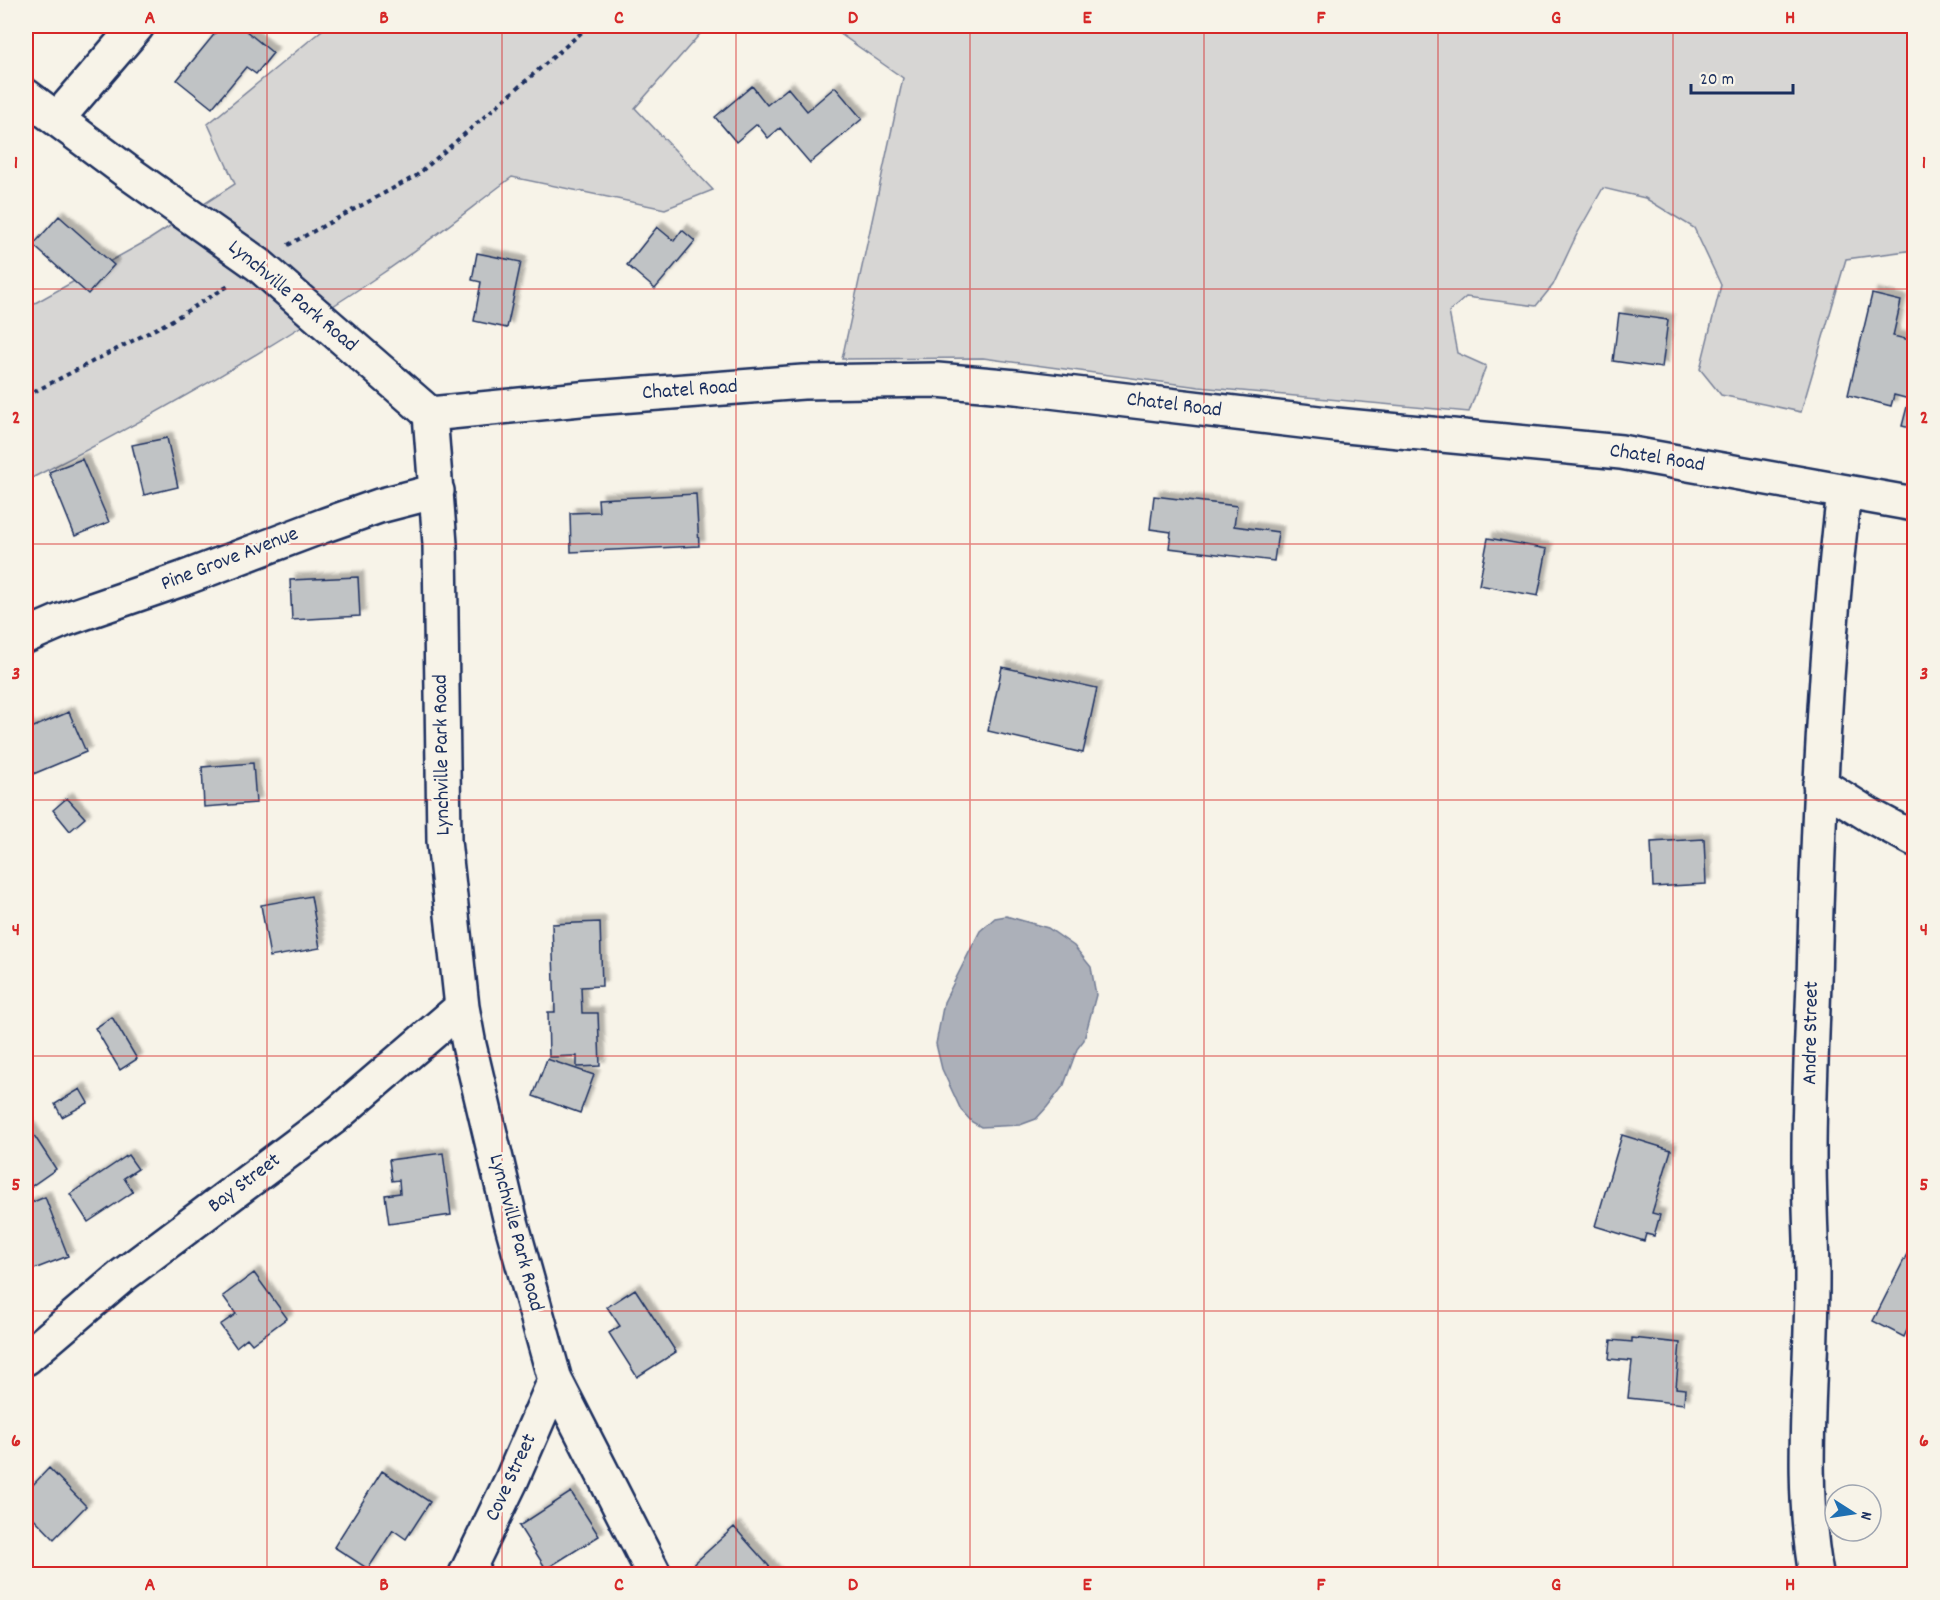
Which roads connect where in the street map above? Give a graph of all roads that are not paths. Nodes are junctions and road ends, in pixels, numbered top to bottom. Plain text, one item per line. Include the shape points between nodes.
1 (137, 26) edge
2 (26, 96) edge
3 (57, 119) junction
4 (430, 414) junction
5 (437, 491) junction
6 (1844, 492) junction
7 (1914, 504) edge
8 (26, 636) edge
9 (1820, 784) junction
10 (1914, 839) edge
11 (462, 1007) junction
12 (26, 1358) edge
13 (555, 1380) junction
14 (466, 1575) edge
15 (654, 1575) edge
16 (1816, 1575) edge

1 - 3 street
2 - 3 street, Lynchville Park Road
3 - 4 street, Lynchville Park Road via 259,265
4 - 5 street, Lynchville Park Road
4 - 6 street, Chatel Road via 803,382 937,380 1621,452
5 - 8 street, Pine Grove Avenue via 346,517
5 - 11 street, Lynchville Park Road via 444,841
6 - 7 street, Chatel Road
6 - 9 street, Andre Street
9 - 10 street
9 - 16 street, Andre Street via 1810,1145 1812,1273 1807,1468 1810,1540
11 - 12 street, Bay Street via 334,1117 122,1276
11 - 13 street, Lynchville Park Road via 507,1206
13 - 14 street, Cove Street
13 - 15 street, Lynchville Park Road

